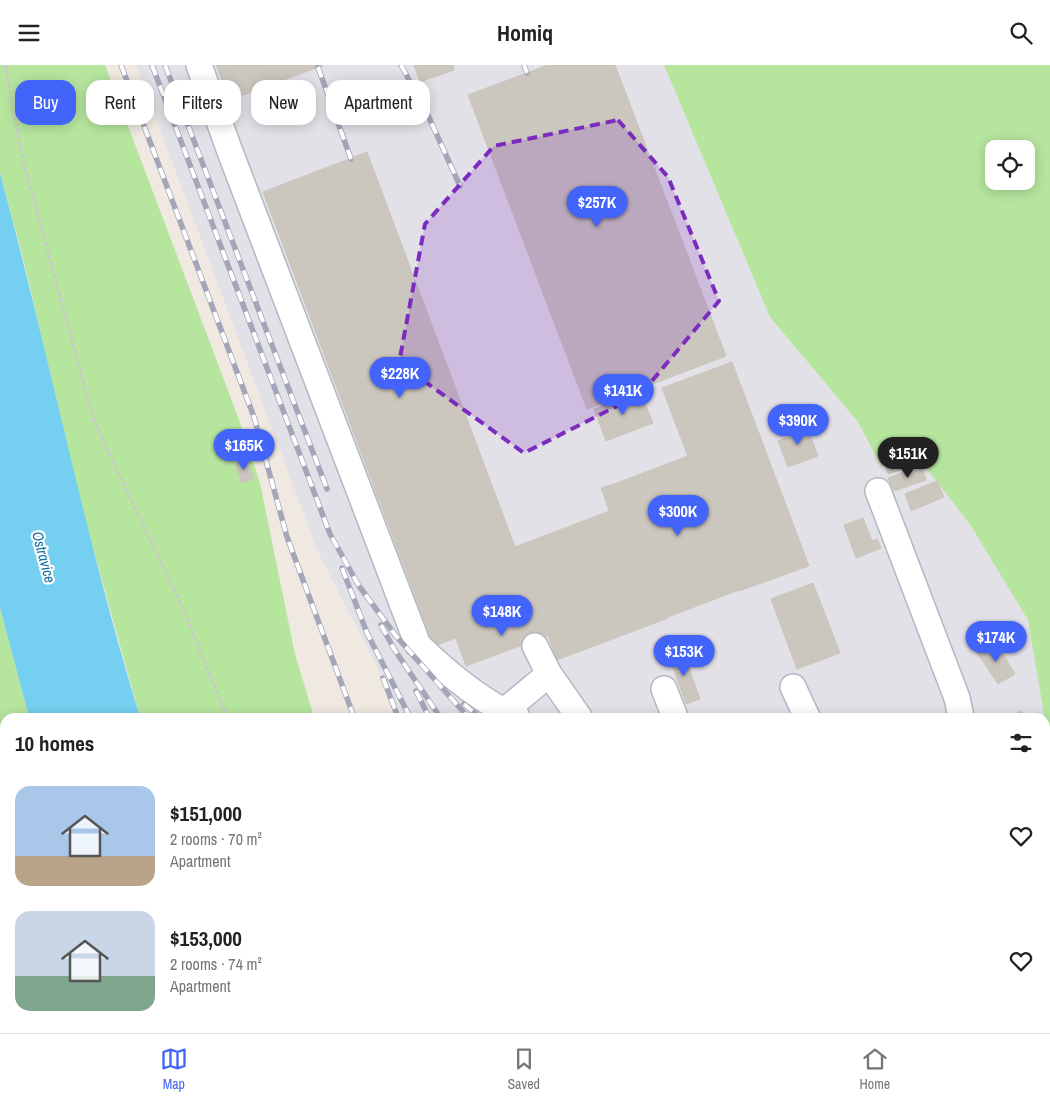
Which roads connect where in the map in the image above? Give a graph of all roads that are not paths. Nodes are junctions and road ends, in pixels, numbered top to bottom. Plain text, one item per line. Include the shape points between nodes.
1 (198, 65) edge
2 (878, 491) dead end
3 (535, 646) dead end
4 (549, 674) junction
5 (792, 687) dead end
6 (664, 689) dead end
7 (503, 713) edge
8 (508, 713) edge
9 (576, 713) edge
10 (673, 713) edge
11 (805, 713) edge
12 (960, 713) edge

1 - 7 lane via 418,645 444,671
2 - 12 lane
3 - 4 lane
4 - 8 lane
4 - 9 lane
5 - 11 lane
6 - 10 lane

